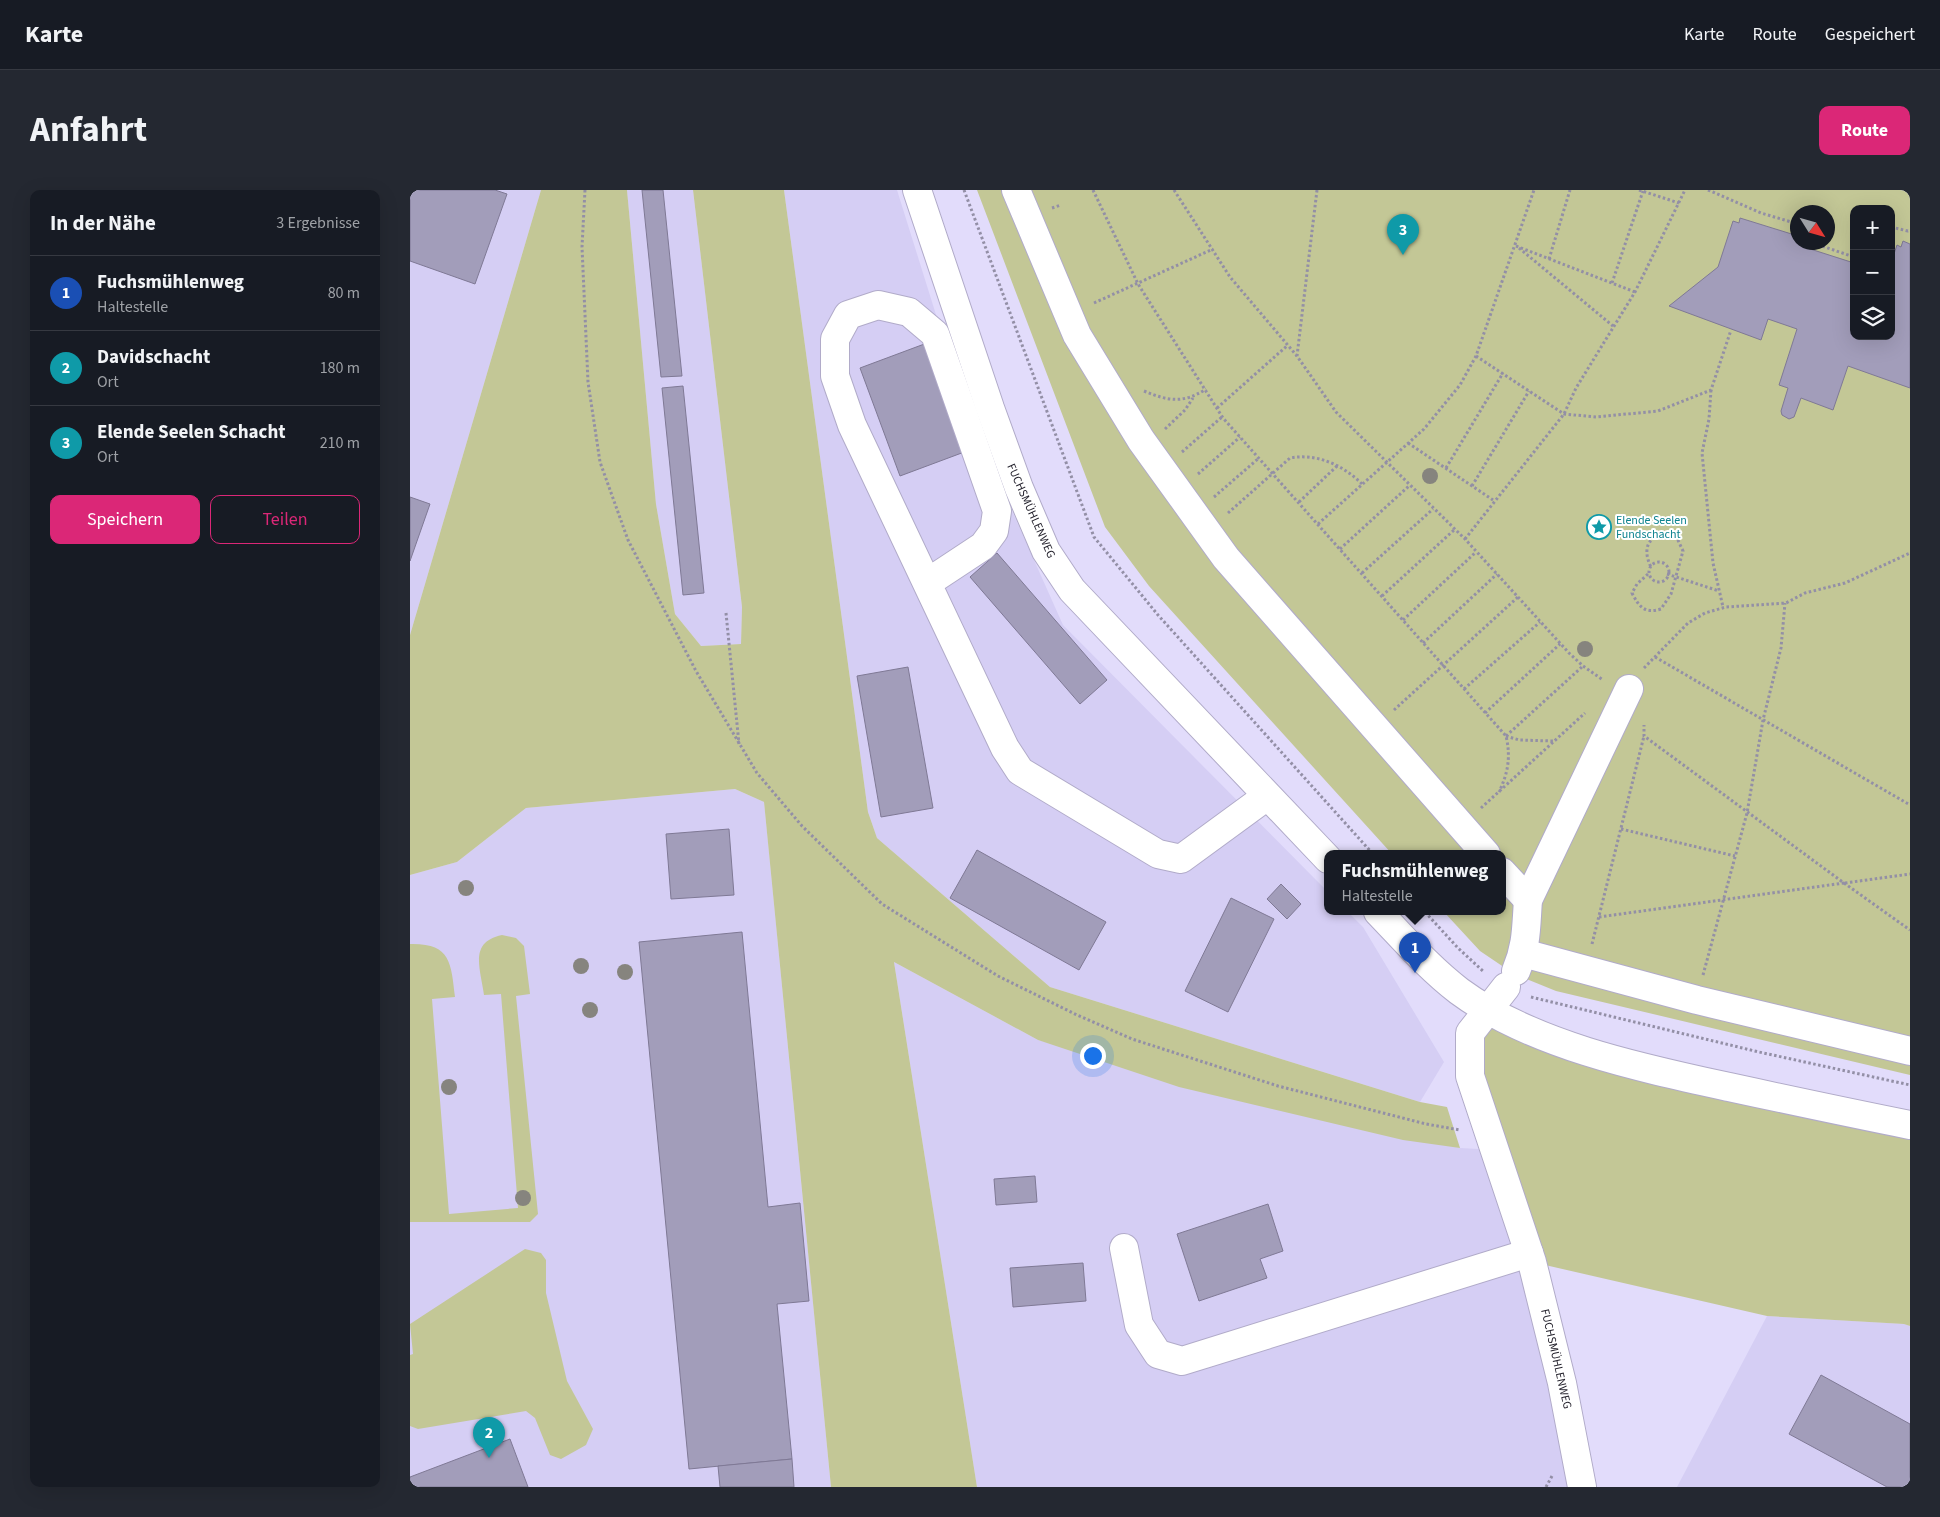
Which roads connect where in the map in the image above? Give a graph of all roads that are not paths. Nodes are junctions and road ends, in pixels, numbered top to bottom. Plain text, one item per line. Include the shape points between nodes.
1 (917, 190) edge
2 (1016, 190) edge
3 (927, 583) junction
4 (1625, 698) road end
5 (1267, 796) junction
6 (1482, 850) edge
7 (1324, 855) edge
8 (1506, 876) edge
9 (1528, 900) junction
10 (1381, 915) edge
11 (1508, 981) junction
12 (1910, 1051) edge
13 (1910, 1126) edge
14 (1124, 1248) dead end
15 (1529, 1253) junction
16 (1582, 1487) edge

1 - 5 street, FUCHSMÜHLENWEG via 990,408 1046,551 1072,590
2 - 6 street via 1077,335 1146,447 1226,558
3 - 3 street via 852,425 835,376 834,339 848,315 878,305 909,312 935,334 997,511 994,531 983,546
3 - 5 street via 1005,748 1020,771 1158,854 1181,859
4 - 9 street
5 - 7 street, FUCHSMÜHLENWEG
8 - 9 street
9 - 11 street via 1527,935
10 - 11 street via 1426,962 1460,991
11 - 12 street via 1586,970
11 - 13 street via 1524,1027 1562,1043 1644,1069
11 - 15 street, FUCHSMÜHLENWEG via 1470,1033 1470,1076
14 - 15 street via 1139,1325 1158,1354 1182,1361
15 - 16 street, FUCHSMÜHLENWEG via 1562,1383

